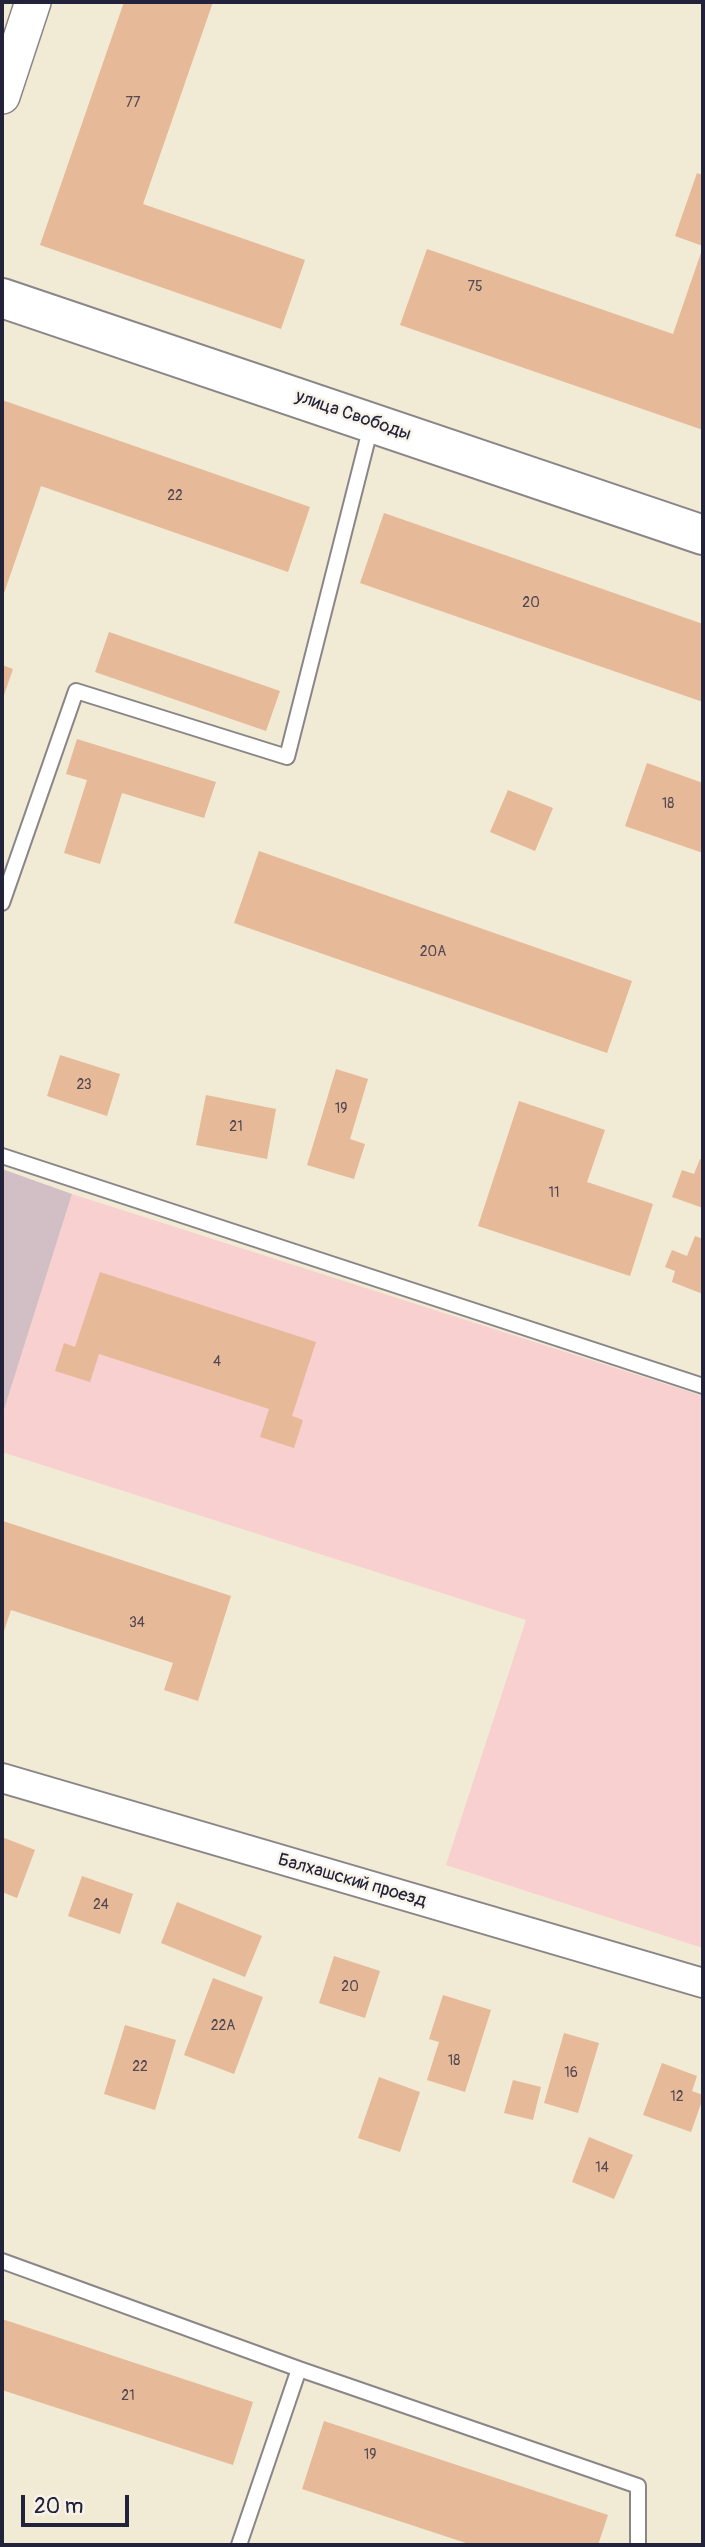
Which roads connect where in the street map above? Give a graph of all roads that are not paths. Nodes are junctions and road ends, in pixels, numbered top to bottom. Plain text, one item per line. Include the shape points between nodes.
1 (33, 2) edge
2 (2, 94) edge
3 (2, 298) edge
4 (372, 423) junction
5 (703, 535) edge
6 (2, 902) edge
7 (2, 1156) edge
8 (703, 1386) edge
9 (2, 1778) edge
10 (703, 1983) edge
11 (2, 2261) edge
12 (299, 2369) junction
13 (239, 2545) edge
14 (638, 2545) edge

1 - 2 street
3 - 4 main road, улица Свободы
4 - 5 main road, улица Свободы
4 - 6 lane via 287,757 76,691
7 - 8 lane
9 - 10 street, Балхашский проезд
11 - 12 lane
12 - 13 lane
12 - 14 lane via 638,2486

